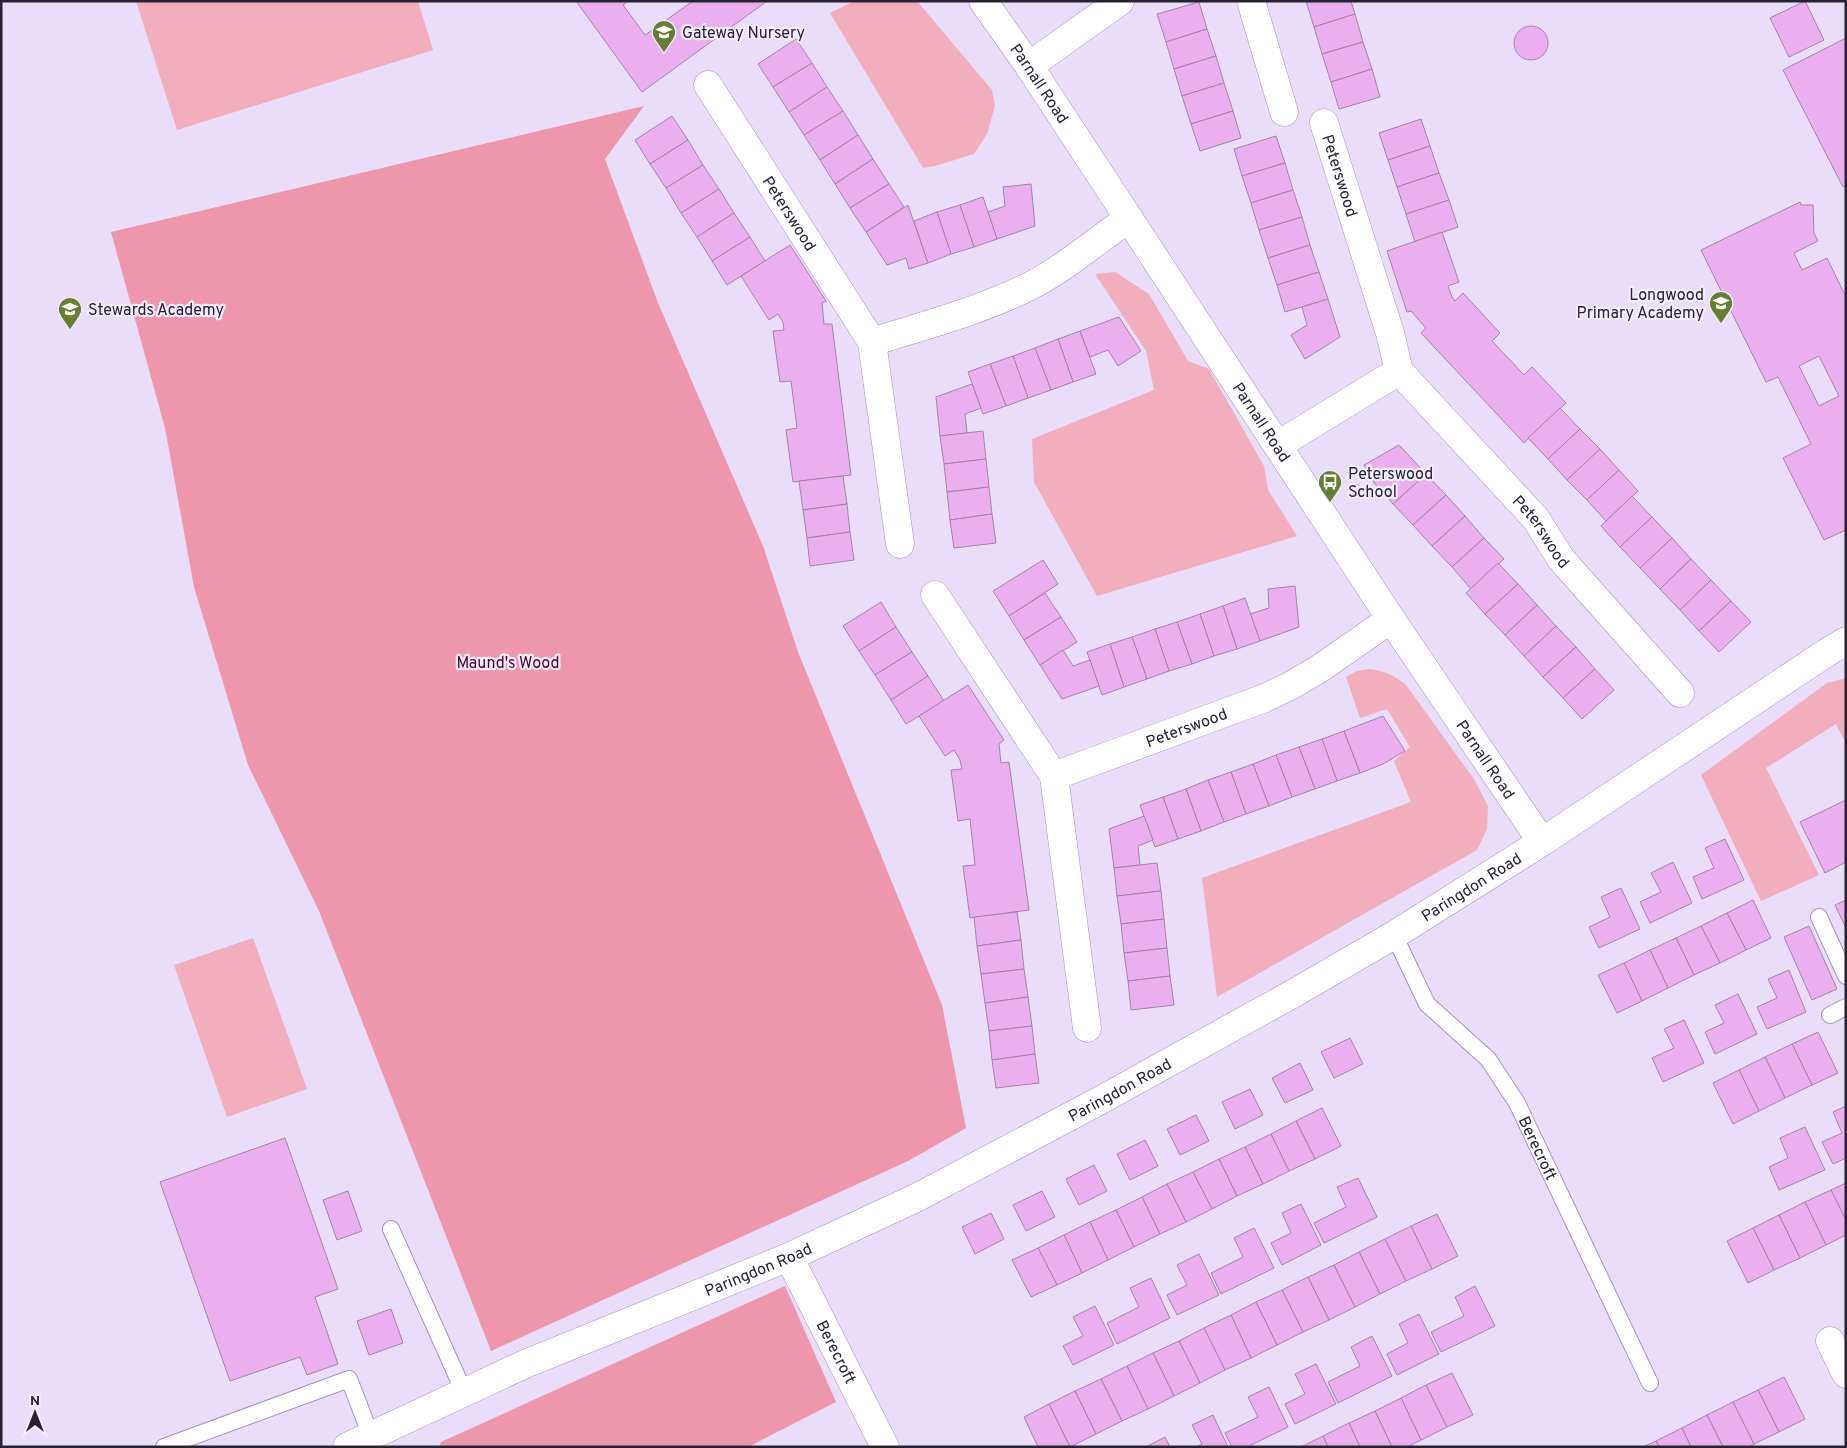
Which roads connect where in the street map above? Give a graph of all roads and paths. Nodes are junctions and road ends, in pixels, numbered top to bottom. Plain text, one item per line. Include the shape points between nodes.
1 (983, 1) edge
2 (1120, 1) edge
3 (1251, 1) edge
4 (1029, 66) junction
5 (708, 85) dead end
6 (1284, 112) dead end
7 (1324, 123) dead end
8 (1128, 219) junction
9 (872, 342) junction
10 (1399, 371) junction
11 (1278, 445) junction
12 (900, 544) dead end
13 (935, 595) dead end
14 (1391, 620) junction
15 (1846, 641) edge
16 (1680, 693) dead end
17 (1054, 776) junction
18 (1542, 842) junction
19 (1819, 917) dead end
20 (1394, 935) junction
21 (1846, 976) edge
22 (1846, 1008) edge
23 (1830, 1015) dead end
24 (1088, 1028) dead end
25 (391, 1229) dead end
26 (789, 1256) junction
27 (1830, 1341) dead end
28 (1846, 1374) edge
29 (1650, 1382) dead end
30 (464, 1392) junction
31 (359, 1441) edge
32 (164, 1447) edge
33 (886, 1447) edge

1 - 4 street, Parnall Road
2 - 4 street
3 - 6 street
4 - 8 street, Parnall Road
5 - 9 street, Peterswood
7 - 10 street, Peterswood
8 - 9 street via 1030,286 970,311
8 - 11 street, Parnall Road
9 - 12 street, Peterswood
10 - 11 street
10 - 16 street, Peterswood via 1536,520 1561,559
11 - 14 street, Parnall Road
13 - 17 street
14 - 17 street, Peterswood via 1290,686
14 - 18 street, Parnall Road
15 - 18 street, Paringdon Road
17 - 24 street
18 - 20 street, Paringdon Road
19 - 21 lane
20 - 26 street, Paringdon Road via 1244,1021 927,1193
20 - 29 lane, Berecroft via 1427,1004 1488,1059 1517,1103
22 - 23 lane
25 - 30 lane
26 - 30 street, Paringdon Road
26 - 33 street, Berecroft
27 - 28 street
30 - 31 street, Paringdon Road
31 - 32 lane via 349,1379

